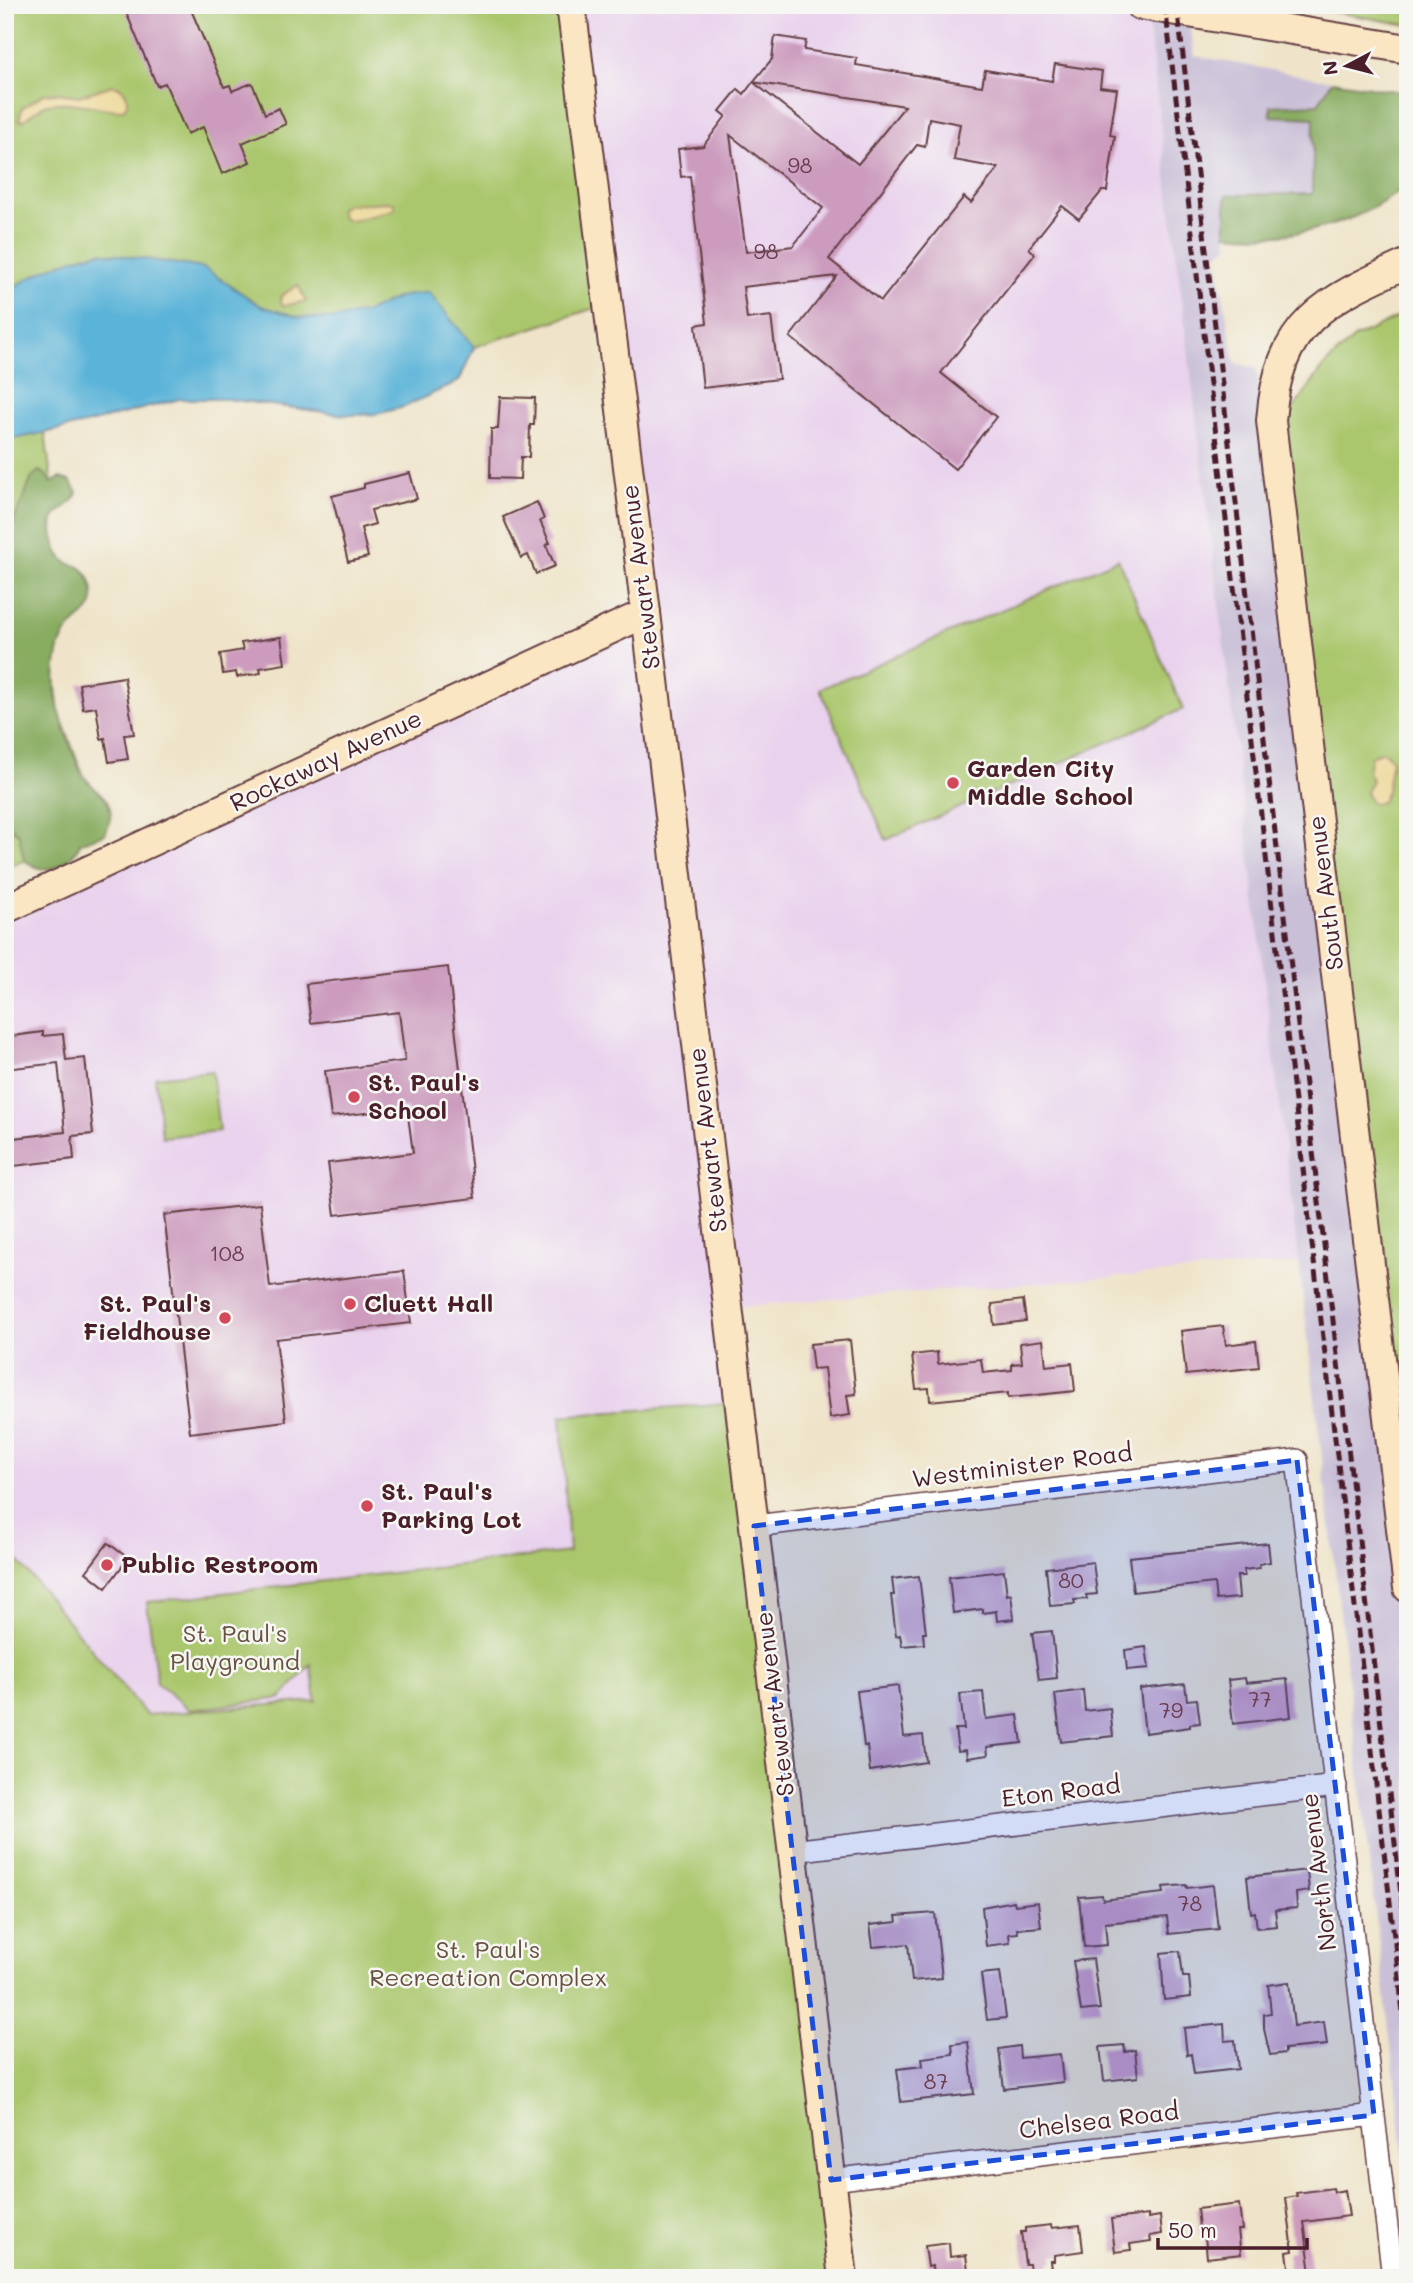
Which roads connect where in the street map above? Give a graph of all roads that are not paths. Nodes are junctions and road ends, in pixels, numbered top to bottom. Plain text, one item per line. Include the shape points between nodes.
1 (1140, 5) edge
2 (571, 8) edge
3 (1408, 49) edge
4 (1408, 263) edge
5 (646, 613) junction
6 (5, 909) edge
7 (1297, 1460) joint
8 (754, 1525) junction
9 (1408, 1588) edge
10 (1336, 1786) junction
11 (792, 1851) junction
12 (1374, 2115) junction
13 (831, 2179) junction
14 (842, 2278) edge
15 (1394, 2278) edge

1 - 3 main road
2 - 5 main road, Stewart Avenue
4 - 9 main road, South Avenue via 1330,301 1313,316 1285,354 1273,392 1271,421
5 - 6 main road, Rockaway Avenue
5 - 8 main road, Stewart Avenue
7 - 8 street, Westminister Road
7 - 10 street, North Avenue
8 - 11 main road, Stewart Avenue
10 - 11 street, Eton Road
10 - 12 street, North Avenue
11 - 13 main road, Stewart Avenue
12 - 13 street, Chelsea Road
12 - 15 street, North Avenue
13 - 14 main road, Stewart Avenue

